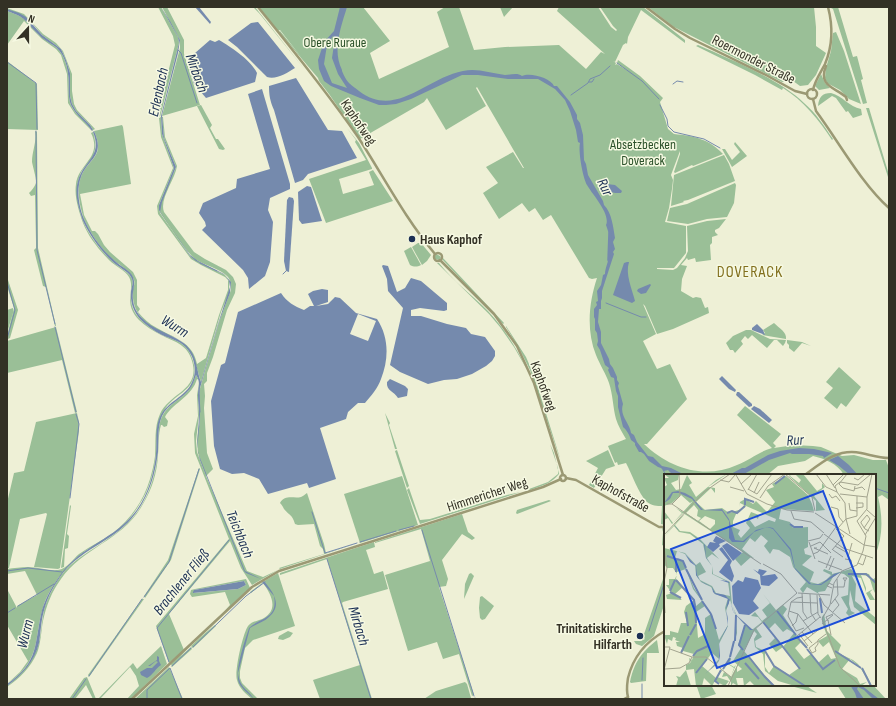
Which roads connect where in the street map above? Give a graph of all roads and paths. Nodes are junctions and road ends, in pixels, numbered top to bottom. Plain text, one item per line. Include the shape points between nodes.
1 (258, 7) edge
2 (646, 7) edge
3 (828, 7) edge
4 (830, 47) junction
5 (813, 90) junction
6 (807, 94) junction
7 (813, 99) junction
8 (847, 100) dead end
9 (889, 208) edge
10 (435, 254) junction
11 (440, 260) junction
12 (889, 458) edge
13 (806, 474) edge
14 (563, 475) junction
15 (566, 478) junction
16 (561, 479) junction
17 (664, 527) edge
18 (664, 632) edge
19 (628, 697) junction
20 (132, 699) edge
21 (624, 699) edge
22 (631, 699) edge

1 - 10 main road, Kaphofweg via 333,102 369,154 406,216
2 - 6 main road, Roermonder Straße via 693,39 795,91
3 - 4 main road via 831,24
4 - 5 main road via 826,63
4 - 8 main road via 824,77 827,85
5 - 6 main road
5 - 7 main road via 817,94
6 - 7 main road
7 - 9 main road via 816,111 875,194
10 - 11 main road, Kaphofweg via 435,260
10 - 11 main road, Kaphofweg via 441,255
11 - 14 main road, Kaphofweg via 494,314 517,346 534,383
12 - 13 main road via 854,452 837,454
14 - 15 main road
14 - 16 main road
15 - 16 main road, Himmericher Weg via 564,481
15 - 17 main road, Kaphofstraße via 580,482 659,527
16 - 20 main road, Himmericher Weg via 543,487 287,568 264,579
18 - 19 main road via 645,645 636,657 627,683
19 - 21 main road
19 - 22 main road

